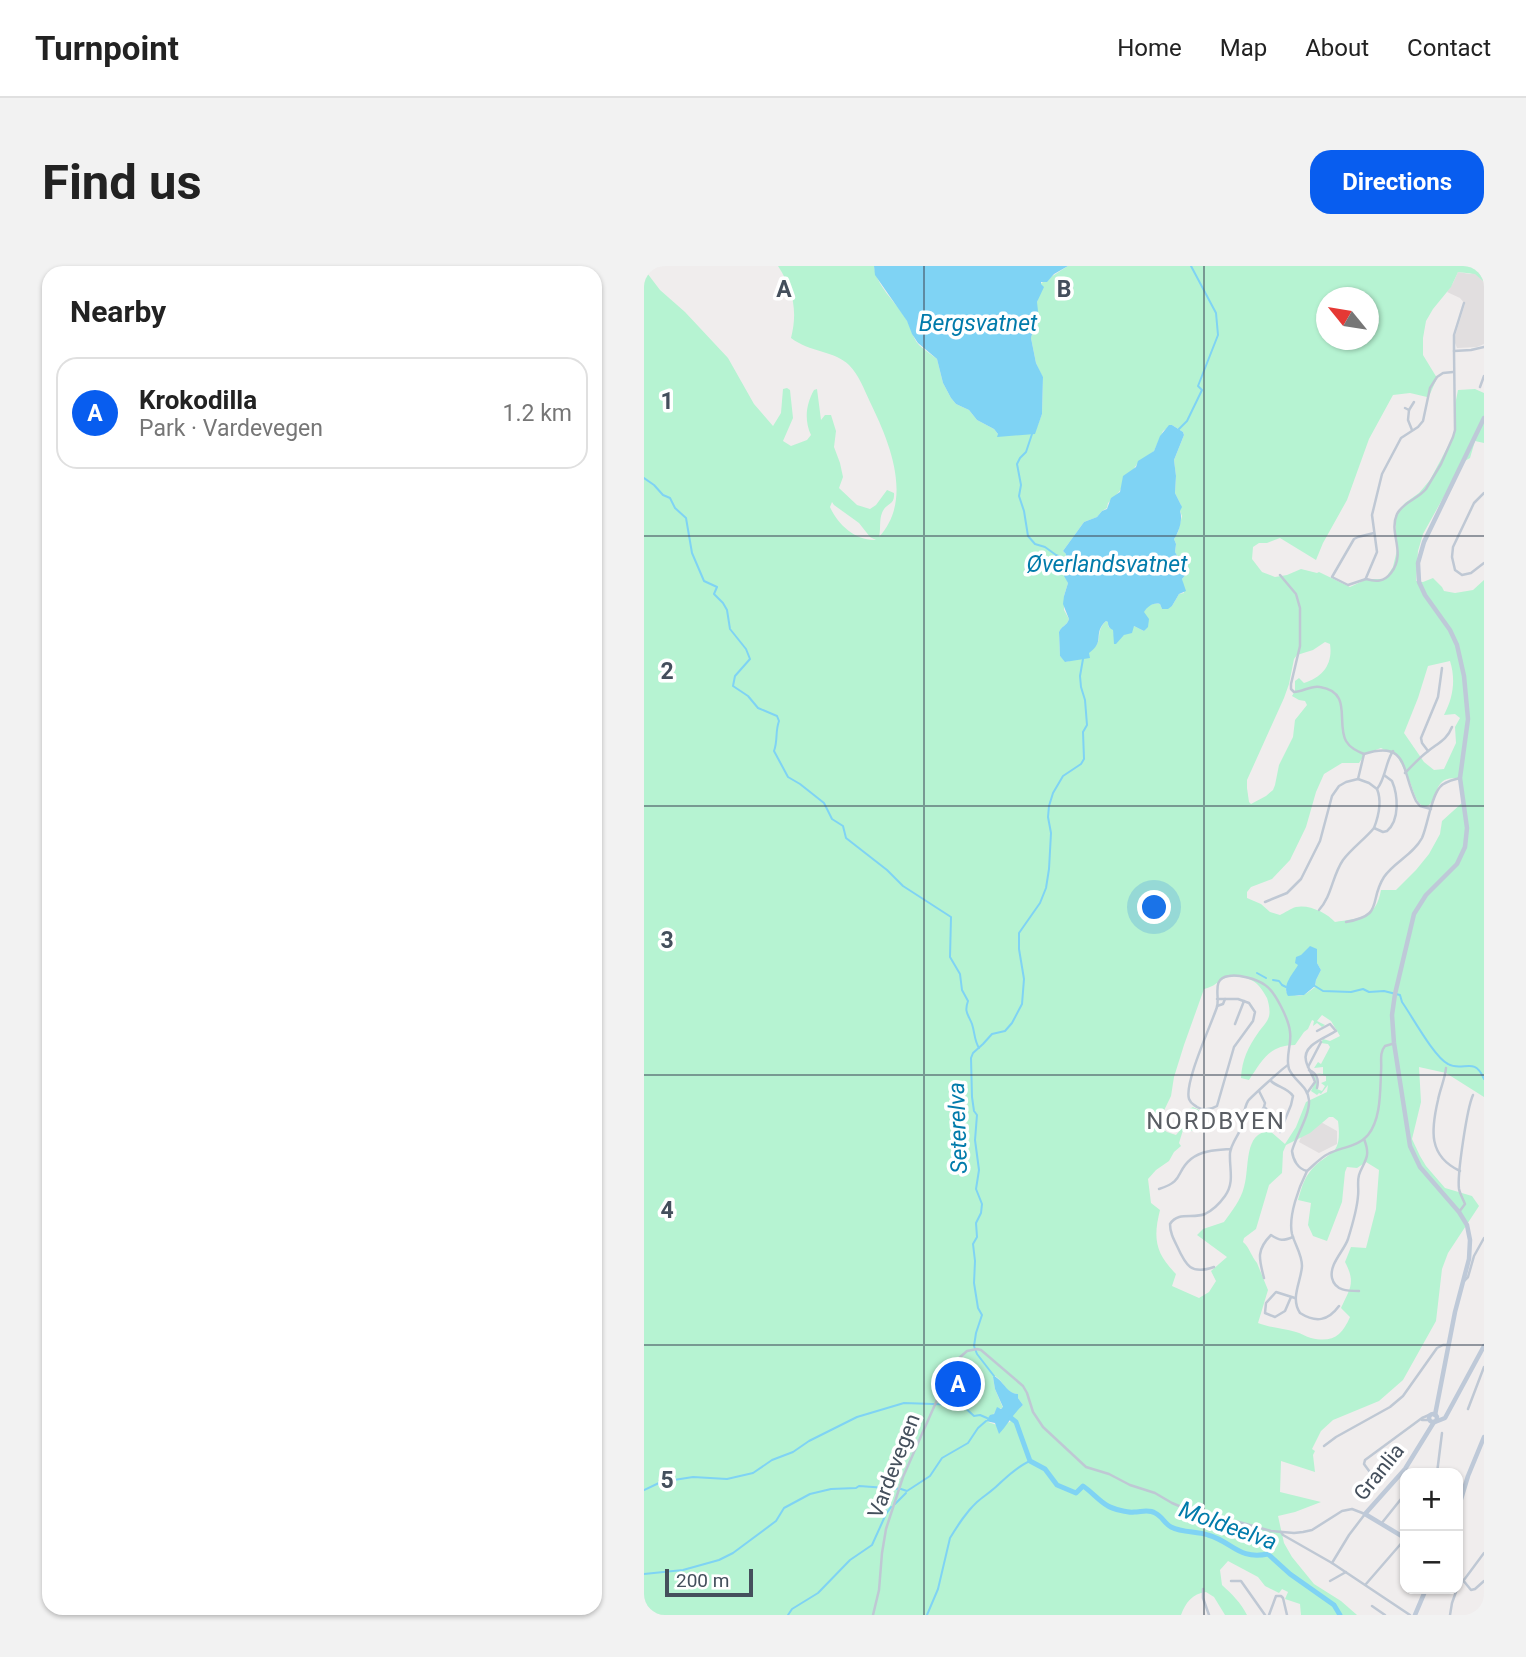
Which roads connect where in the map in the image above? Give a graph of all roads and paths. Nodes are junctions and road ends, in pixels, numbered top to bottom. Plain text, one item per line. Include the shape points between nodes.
1 (1464, 303) dead end
2 (1484, 347) edge
3 (1454, 351) junction
4 (1453, 372) junction
5 (1484, 376) edge
6 (1480, 387) dead end
7 (1414, 402) dead end
8 (1405, 408) dead end
9 (1409, 411) junction
10 (1484, 418) edge
11 (1412, 430) junction
12 (1484, 493) edge
13 (1374, 533) junction
14 (1484, 563) edge
15 (1280, 575) dead end
16 (1366, 579) junction
17 (1442, 668) dead end
18 (1452, 727) dead end
19 (1393, 751) junction
20 (1428, 751) junction
21 (1364, 754) junction
22 (1405, 773) junction
23 (1384, 775) junction
24 (1460, 778) junction
25 (1357, 779) junction
26 (1377, 789) junction
27 (1431, 810) junction
28 (1374, 828) junction
29 (1265, 902) dead end
30 (1319, 910) dead end
31 (1346, 922) dead end
32 (1217, 999) junction
33 (1225, 999) junction
34 (1244, 1001) junction
35 (1217, 1006) junction
36 (1235, 1024) dead end
37 (1317, 1031) dead end
38 (1321, 1040) junction
39 (1394, 1043) junction
40 (1288, 1065) junction
41 (1309, 1068) junction
42 (1446, 1068) dead end
43 (1271, 1081) junction
44 (1317, 1088) dead end
45 (1259, 1091) junction
46 (1307, 1093) junction
47 (1473, 1096) dead end
48 (1264, 1107) dead end
49 (1280, 1132) dead end
50 (1364, 1139) junction
51 (1231, 1149) junction
52 (1307, 1171) junction
53 (1460, 1171) junction
54 (1159, 1189) dead end
55 (1459, 1212) junction
56 (1293, 1237) junction
57 (1484, 1238) edge
58 (1214, 1267) dead end
59 (1264, 1278) dead end
60 (1464, 1281) junction
61 (1359, 1291) dead end
62 (1293, 1297) junction
63 (1339, 1306) dead end
64 (1449, 1345) junction
65 (1484, 1346) edge
66 (1482, 1353) edge
67 (1484, 1367) edge
68 (1468, 1409) dead end
69 (1432, 1418) junction
70 (1442, 1433) dead end
71 (1484, 1437) edge
72 (1324, 1446) dead end
73 (1438, 1468) edge
74 (1381, 1471) dead end
75 (1463, 1492) edge
76 (1400, 1500) edge
77 (1365, 1514) junction
78 (1381, 1524) junction
79 (1281, 1532) junction
80 (1400, 1535) edge
81 (1400, 1544) edge
82 (1484, 1553) edge
83 (1332, 1563) junction
84 (1346, 1572) junction
85 (1463, 1580) joint
86 (1231, 1581) dead end
87 (1330, 1581) dead end
88 (1484, 1581) edge
89 (1366, 1584) junction
90 (1203, 1589) dead end
91 (1424, 1594) edge
92 (1456, 1594) edge
93 (1372, 1606) dead end
94 (873, 1615) edge
95 (1209, 1615) edge
96 (1267, 1615) edge
97 (1287, 1615) edge
98 (1385, 1615) edge
99 (1413, 1615) edge
100 (1450, 1615) edge

1 - 3 street
2 - 3 street
3 - 4 street
4 - 11 street via 1437,377 1423,421
4 - 16 street via 1455,430 1451,444 1426,489 1397,514 1398,555 1392,572 1381,580
5 - 6 street
7 - 9 street
8 - 9 street
9 - 11 street
10 - 24 street via 1418,563 1425,595 1458,645 1468,719
11 - 13 street via 1401,438 1382,474 1372,515
12 - 14 street via 1474,503 1451,557 1461,575
13 - 16 street via 1377,552
13 - 16 street via 1354,539 1332,577 1348,585
15 - 21 street via 1296,594 1300,608 1300,646 1291,689 1297,692 1314,686 1334,693 1342,706 1346,742
17 - 20 street via 1438,697 1421,738
18 - 20 street via 1443,741
19 - 21 street
19 - 22 street
19 - 23 street
20 - 22 street
21 - 25 street
22 - 27 street via 1416,801
23 - 26 street
23 - 28 street via 1394,786 1395,819 1387,831
24 - 27 street via 1438,789
24 - 39 street via 1465,847 1457,864 1414,914 1393,1005
25 - 26 street
25 - 29 street via 1343,783 1332,796 1320,841 1301,879 1287,893
26 - 28 street via 1380,801
27 - 31 street via 1419,842 1383,879 1373,910
28 - 30 street via 1342,861
32 - 33 street
32 - 35 street
32 - 40 street via 1217,985 1228,976 1266,986 1289,1024
33 - 34 street
33 - 35 street
34 - 35 street via 1254,1007 1255,1016 1234,1047 1217,1105 1209,1110 1193,1104 1189,1093
34 - 36 street
37 - 38 street via 1328,1024 1336,1031
38 - 41 street
38 - 41 street via 1306,1053
39 - 50 street via 1382,1048 1377,1115
39 - 55 street via 1412,1151
40 - 43 street
40 - 46 street
41 - 44 street via 1318,1077
41 - 46 street via 1315,1082
42 - 53 street via 1433,1141 1438,1154
43 - 45 street
43 - 49 street via 1293,1096
45 - 48 street
45 - 51 street via 1249,1099
46 - 52 street via 1308,1106 1292,1156
47 - 53 street
50 - 52 street via 1330,1153
50 - 61 street via 1368,1150 1359,1196 1345,1248 1332,1275 1339,1288
51 - 54 street via 1193,1157 1175,1182
51 - 58 street via 1232,1178 1226,1195 1205,1213 1178,1217 1170,1226 1188,1266 1198,1270
52 - 56 street via 1292,1217
53 - 55 street via 1465,1204
55 - 60 street, Granlia via 1470,1240
56 - 59 street via 1267,1239 1259,1257
56 - 62 street via 1302,1264
57 - 60 street
60 - 64 street, Granlia
62 - 62 street via 1275,1317 1264,1311 1276,1292
62 - 63 street via 1300,1313 1315,1320 1328,1318
64 - 69 street, Granlia
64 - 72 street via 1437,1349 1390,1407
65 - 66 street
66 - 69 street via 1447,1412
67 - 68 street
69 - 74 street via 1425,1416 1365,1460 1372,1475
69 - 77 street, Granlia via 1405,1469
70 - 73 street
71 - 75 street
76 - 78 street
77 - 78 street
77 - 79 street via 1342,1511 1312,1530
77 - 83 street, Granlia
78 - 80 street
79 - 83 street
79 - 94 street, Vardevegen via 1203,1516 1086,1467 1037,1419 1023,1386 981,1350 970,1350 958,1359 952,1379 935,1404 900,1487 883,1545
81 - 89 street
82 - 85 street
83 - 84 street
84 - 87 street
84 - 89 street
85 - 88 street via 1471,1590
86 - 96 street via 1241,1581
89 - 99 street
90 - 95 street
91 - 99 street
92 - 100 street
93 - 98 street
96 - 97 street via 1276,1596 1281,1596

